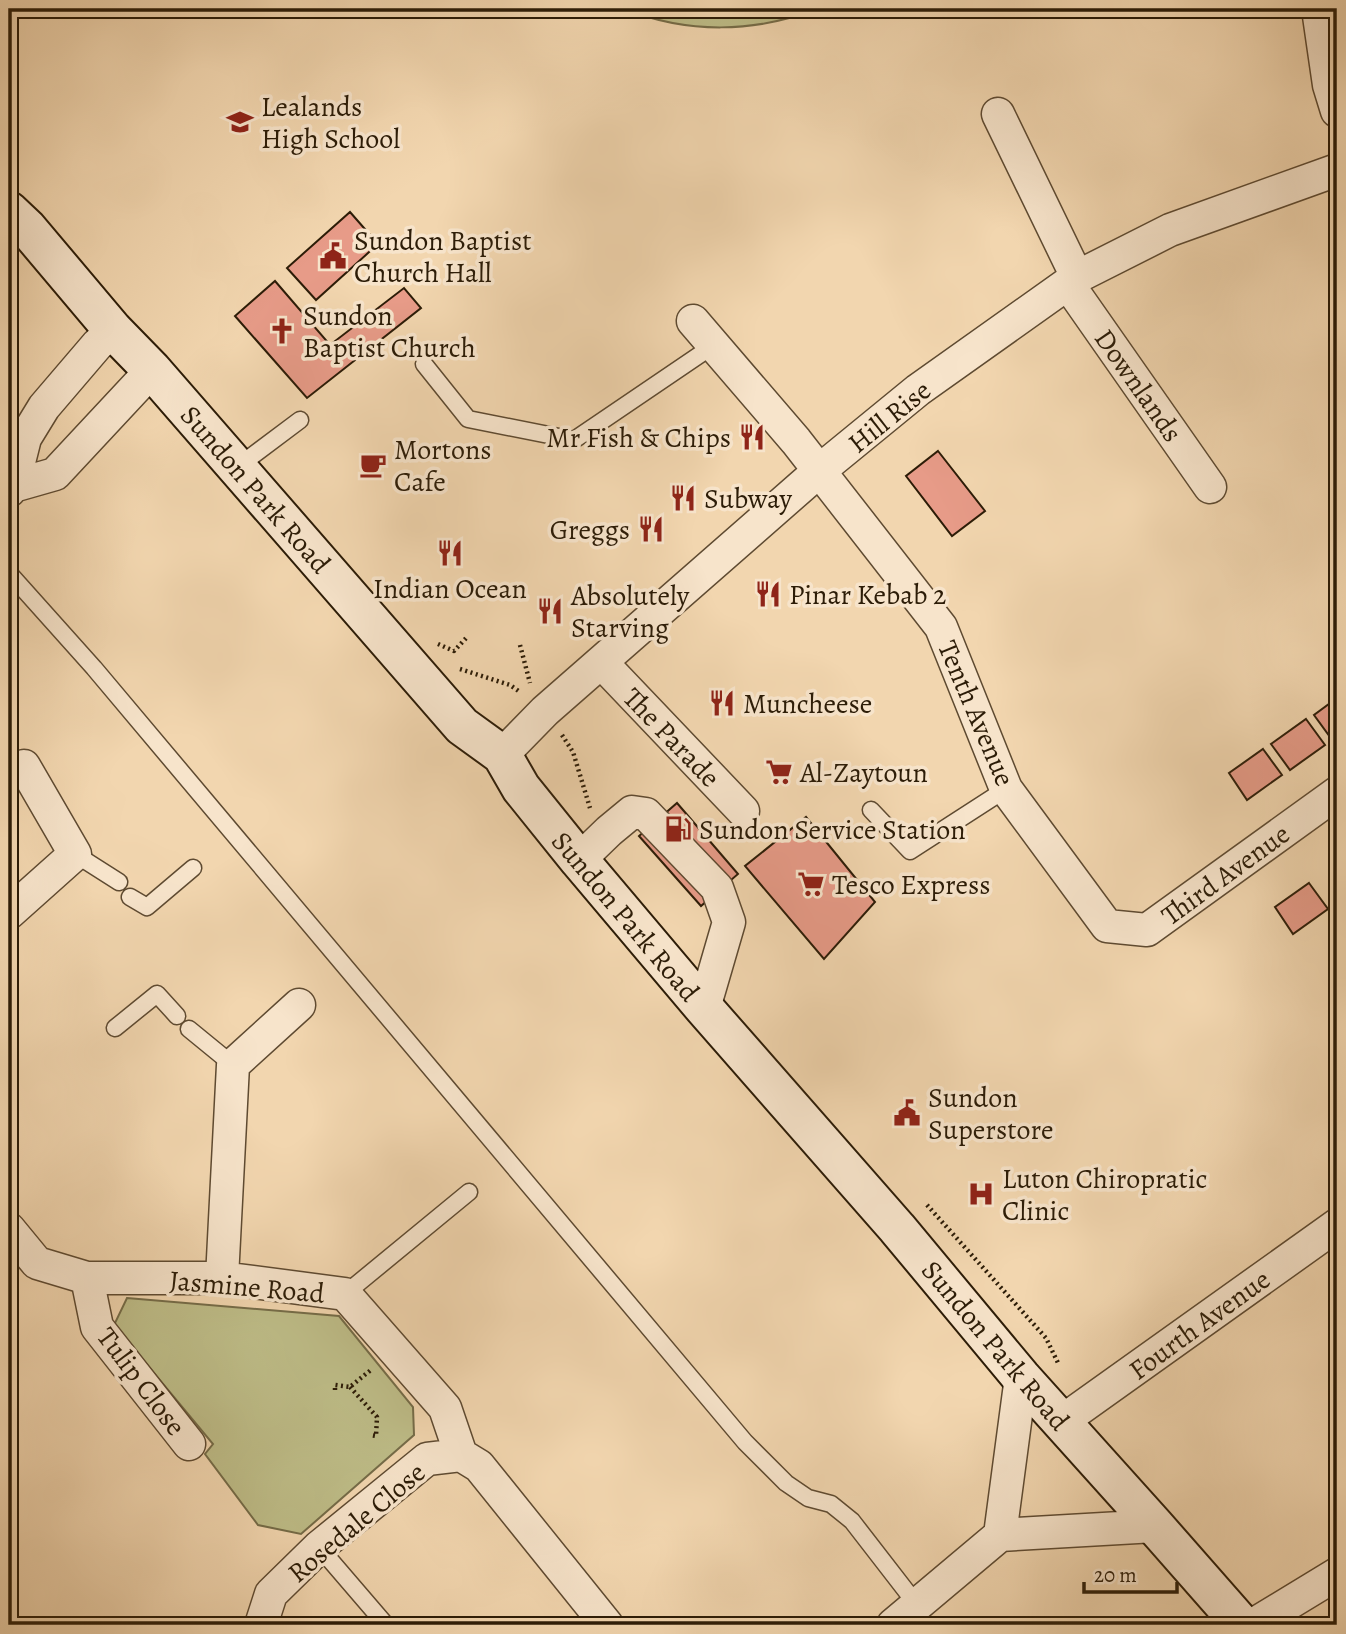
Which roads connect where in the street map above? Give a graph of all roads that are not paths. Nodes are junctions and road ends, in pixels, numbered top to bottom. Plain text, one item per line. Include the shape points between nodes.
1 (1318, 9) edge
2 (1337, 111) edge
3 (998, 114) dead end
4 (1337, 170) edge
5 (9, 211) edge
6 (1073, 281) junction
7 (693, 321) dead end
8 (113, 330) junction
9 (714, 345) junction
10 (424, 364) dead end
11 (152, 370) junction
12 (300, 420) dead end
13 (236, 468) junction
14 (819, 471) junction
15 (1210, 487) dead end
16 (11, 488) edge
17 (9, 573) edge
18 (602, 663) junction
19 (502, 755) junction
20 (24, 766) dead end
21 (1006, 789) junction
22 (1337, 793) edge
23 (871, 810) dead end
24 (743, 811) dead end
25 (590, 850) junction
26 (75, 854) junction
27 (193, 868) dead end
28 (119, 882) dead end
29 (130, 897) dead end
30 (9, 913) edge
31 (1147, 930) joint
32 (299, 1005) dead end
33 (704, 1008) junction
34 (177, 1016) dead end
35 (115, 1028) dead end
36 (188, 1029) dead end
37 (233, 1065) junction
38 (469, 1192) dead end
39 (1337, 1225) edge
40 (9, 1228) edge
41 (87, 1278) junction
42 (222, 1278) junction
43 (345, 1294) junction
44 (1021, 1377) junction
45 (1061, 1422) junction
46 (189, 1444) dead end
47 (461, 1455) junction
48 (1155, 1525) junction
49 (1000, 1535) junction
50 (319, 1547) junction
51 (1337, 1574) edge
52 (917, 1605) junction
53 (261, 1625) edge
54 (386, 1625) edge
55 (607, 1625) edge
56 (894, 1625) edge
57 (1242, 1625) edge
58 (1253, 1625) edge

1 - 2 street
3 - 6 street, Downlands
4 - 6 street, Hill Rise via 1170,230
5 - 8 street, Sundon Park Road
6 - 14 street, Hill Rise via 918,390
6 - 15 street, Downlands
7 - 9 street, Tenth Avenue
8 - 11 street, Sundon Park Road
8 - 16 street via 44,407 25,438
9 - 10 lane via 574,440 468,419
9 - 14 street, Tenth Avenue
11 - 13 street, Sundon Park Road
11 - 16 street via 55,474
12 - 13 lane
13 - 19 street, Sundon Park Road via 462,726
14 - 18 street, Hill Rise
14 - 21 street, Tenth Avenue via 941,626
17 - 52 lane via 745,1442 786,1483 808,1498 831,1504 852,1521
18 - 19 street, Hill Rise via 537,700
18 - 24 street, The Parade
19 - 25 street, Sundon Park Road via 521,788
20 - 26 street
21 - 23 lane via 910,851
21 - 31 street, Tenth Avenue via 1107,926
22 - 31 street, Third Avenue
25 - 33 street, Sundon Park Road
25 - 33 street via 632,812 646,814 717,888 729,922
26 - 28 lane
26 - 30 street
27 - 29 lane via 147,907
32 - 37 street
33 - 44 street, Sundon Park Road
34 - 35 lane via 157,995
36 - 37 lane
37 - 42 street
38 - 43 lane
39 - 45 street, Fourth Avenue
40 - 41 street, Jasmine Road via 37,1263
41 - 42 street, Jasmine Road
41 - 46 street, Tulip Close via 97,1327
42 - 43 street, Jasmine Road
43 - 47 street, Jasmine Road via 446,1408
44 - 45 street, Sundon Park Road
44 - 49 street
45 - 48 street, Sundon Park Road
47 - 50 street, Rosedale Close via 427,1460
47 - 55 street, Rosedale Close via 479,1466
48 - 49 street
48 - 57 street, Sundon Park Road
49 - 52 street
50 - 53 street, Rosedale Close via 271,1594
50 - 54 lane
51 - 58 street
52 - 56 street

